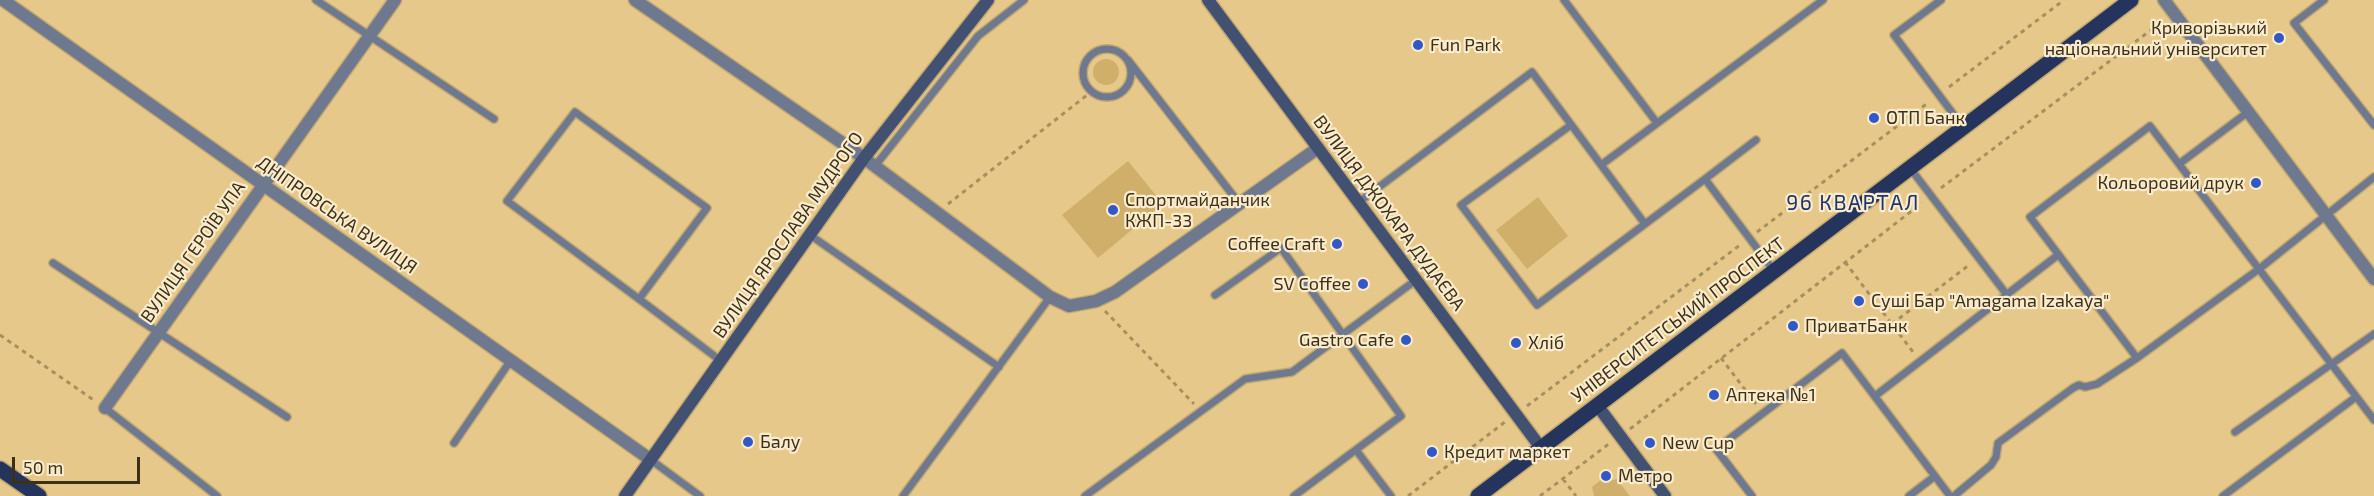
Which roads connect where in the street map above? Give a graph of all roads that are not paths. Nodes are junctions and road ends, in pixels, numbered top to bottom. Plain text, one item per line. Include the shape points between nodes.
1 (3, 0) edge
2 (316, 0) edge
3 (395, 0) edge
4 (635, 0) edge
5 (987, 0) edge
6 (1024, 0) edge
7 (1208, 0) edge
8 (1564, 0) edge
9 (1823, 0) edge
10 (1941, 0) edge
11 (2131, 0) edge
12 (2164, 0) edge
13 (2324, 0) edge
14 (369, 36) junction
15 (1128, 60) junction
16 (2248, 112) junction
17 (494, 119) dead end
18 (1657, 123) junction
19 (1571, 125) junction
20 (2374, 125) edge
21 (1963, 127) junction
22 (1756, 140) dead end
23 (1318, 148) junction
24 (864, 158) junction
25 (2179, 164) junction
26 (1601, 165) junction
27 (875, 166) junction
28 (1910, 168) junction
29 (2374, 177) edge
30 (1705, 179) junction
31 (263, 185) junction
32 (1359, 202) junction
33 (1239, 203) junction
34 (2325, 215) junction
35 (1646, 224) junction
36 (810, 235) junction
37 (2058, 255) junction
38 (53, 263) dead end
39 (2259, 269) junction
40 (1774, 271) junction
41 (2374, 279) edge
42 (1416, 280) junction
43 (1215, 295) dead end
44 (2007, 295) junction
45 (1050, 297) junction
46 (639, 298) junction
47 (158, 333) junction
48 (2374, 334) edge
49 (1342, 335) junction
50 (2137, 358) junction
51 (511, 360) junction
52 (721, 361) junction
53 (2332, 365) junction
54 (999, 367) junction
55 (1875, 396) junction
56 (2356, 397) junction
57 (1597, 405) junction
58 (105, 408) joint
59 (287, 417) dead end
60 (2374, 420) edge
61 (2235, 432) dead end
62 (454, 443) dead end
63 (1541, 448) junction
64 (1356, 450) junction
65 (651, 460) junction
66 (0, 469) edge
67 (1935, 476) junction
68 (1485, 494) edge
69 (39, 496) edge
70 (217, 496) edge
71 (625, 496) edge
72 (700, 496) edge
73 (903, 496) edge
74 (1085, 496) edge
75 (1294, 496) edge
76 (1391, 496) edge
77 (1665, 496) edge
78 (1752, 496) edge
79 (1909, 496) edge
80 (1952, 496) edge
81 (2223, 496) edge

1 - 31 street, ДНІПРОВСЬКА ВУЛИЦЯ
2 - 14 lane
3 - 14 street, ВУЛИЦЯ ГЕРОЇВ УПА
4 - 24 street
5 - 24 street, ВУЛИЦЯ ЯРОСЛАВА МУДРОГО
6 - 27 lane via 978,36
7 - 23 street, ВУЛИЦЯ ДЖОХАРА ДУДАЄВА
8 - 18 lane
9 - 18 lane
10 - 21 lane via 1894,34
11 - 21 main road, УНІВЕРСИТЕТСЬКИЙ ПРОСПЕКТ
12 - 16 street
13 - 20 lane via 2294,23
14 - 17 lane
14 - 31 street, ВУЛИЦЯ ГЕРОЇВ УПА
15 - 15 lane via 1115,49 1093,52 1085,61 1084,83 1091,92 1107,98 1118,95 1131,77
15 - 33 lane
16 - 25 lane
16 - 34 street
18 - 26 lane
19 - 26 lane
19 - 32 lane via 1532,72
19 - 35 lane via 1461,205 1537,305
21 - 28 main road, УНІВЕРСИТЕТСЬКИЙ ПРОСПЕКТ
22 - 30 lane
23 - 32 street, ВУЛИЦЯ ДЖОХАРА ДУДАЄВА
23 - 33 street
24 - 27 street
24 - 36 street, ВУЛИЦЯ ЯРОСЛАВА МУДРОГО
25 - 37 lane via 2150,126 2030,217
25 - 39 lane
26 - 35 lane
27 - 45 street
28 - 40 main road, УНІВЕРСИТЕТСЬКИЙ ПРОСПЕКТ
28 - 44 lane
29 - 34 lane
30 - 35 lane
30 - 40 lane
31 - 47 street, ВУЛИЦЯ ГЕРОЇВ УПА
31 - 51 street, ДНІПРОВСЬКА ВУЛИЦЯ
32 - 42 street, ВУЛИЦЯ ДЖОХАРА ДУДАЄВА
33 - 45 street via 1115,292 1096,301 1069,306
34 - 39 lane
34 - 41 street
36 - 52 street, ВУЛИЦЯ ЯРОСЛАВА МУДРОГО
36 - 54 lane
37 - 44 lane
37 - 50 lane
38 - 47 lane
39 - 50 lane
39 - 53 lane
40 - 57 main road, УНІВЕРСИТЕТСЬКИЙ ПРОСПЕКТ
42 - 49 lane
42 - 63 street, ВУЛИЦЯ ДЖОХАРА ДУДАЄВА
43 - 49 lane via 1281,248
44 - 55 lane
45 - 54 lane
46 - 46 lane via 707,208 575,112 507,201
46 - 52 lane
47 - 58 street, ВУЛИЦЯ ГЕРОЇВ УПА
47 - 59 lane
48 - 53 lane
49 - 64 lane via 1401,416
49 - 74 lane via 1292,372 1245,379
50 - 80 lane via 2097,384 2073,388 1998,443 1991,465
51 - 62 lane
51 - 65 street, ДНІПРОВСЬКА ВУЛИЦЯ
52 - 65 street, ВУЛИЦЯ ЯРОСЛАВА МУДРОГО
53 - 56 lane
53 - 61 lane
54 - 73 lane
55 - 67 lane
55 - 78 lane via 1842,353 1716,449
56 - 60 lane
56 - 81 lane
57 - 63 main road, УНІВЕРСИТЕТСЬКИЙ ПРОСПЕКТ
57 - 77 street
58 - 70 lane
63 - 68 main road, УНІВЕРСИТЕТСЬКИЙ ПРОСПЕКТ
64 - 75 lane
64 - 76 lane
65 - 71 street, ВУЛИЦЯ ЯРОСЛАВА МУДРОГО
65 - 72 lane
66 - 69 main road
67 - 79 lane
67 - 80 lane

